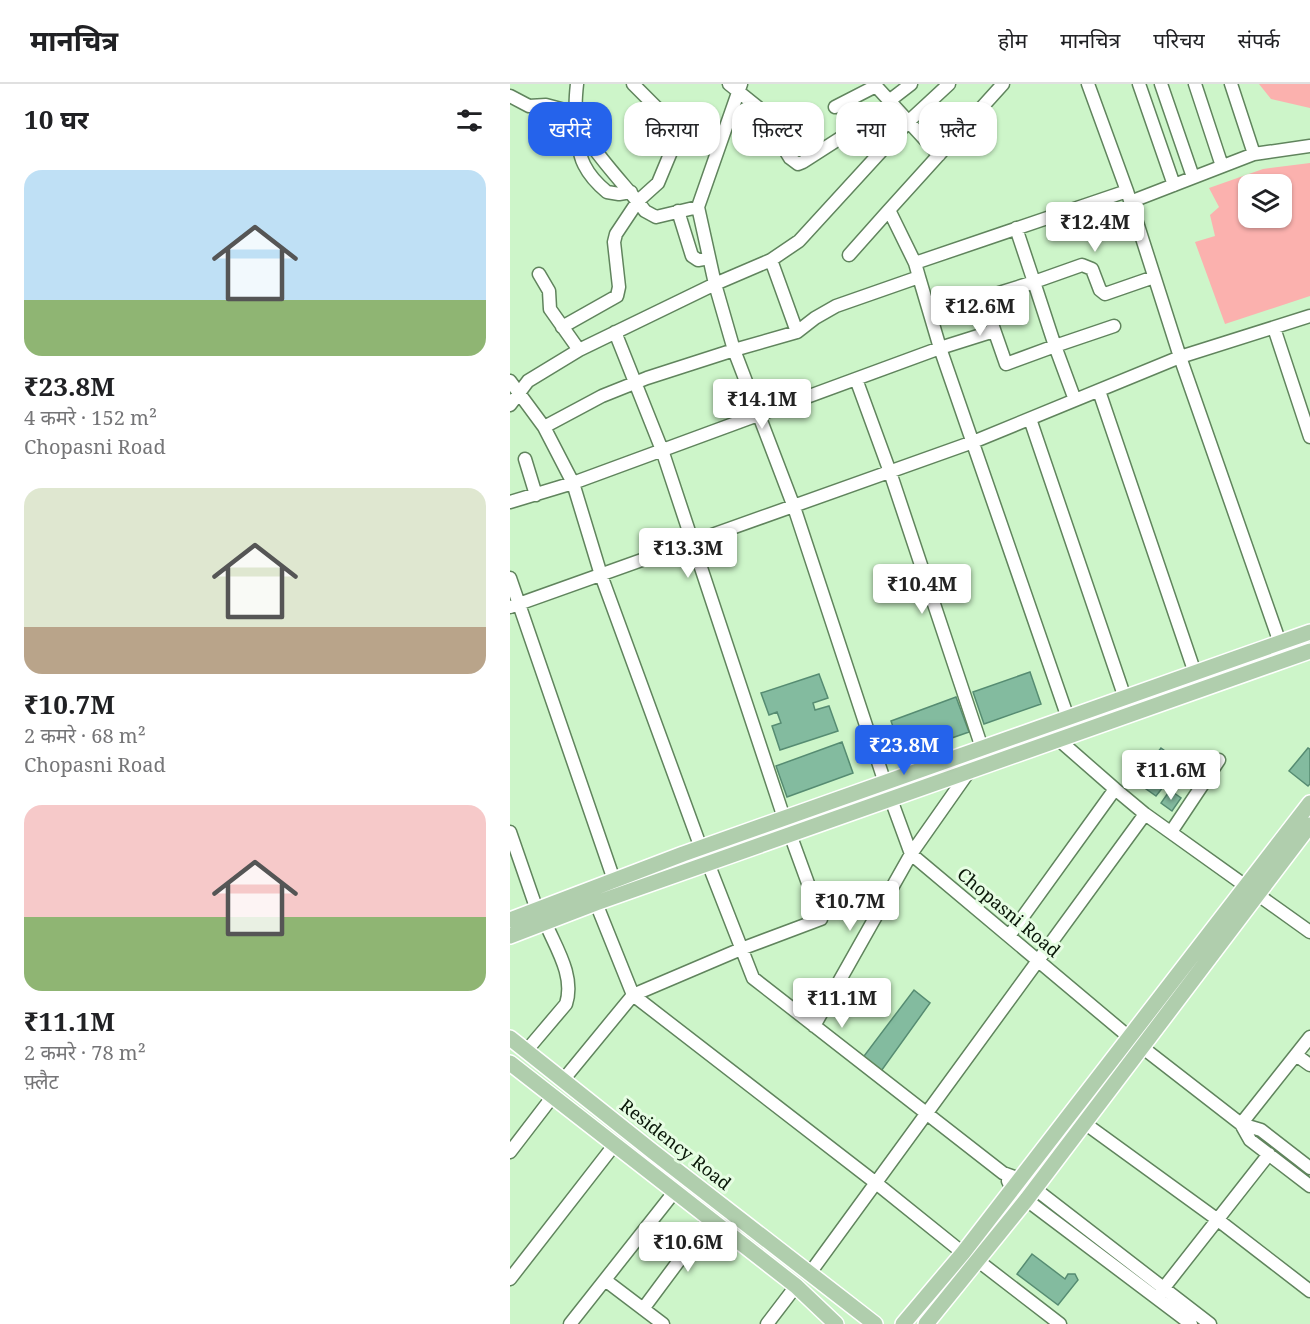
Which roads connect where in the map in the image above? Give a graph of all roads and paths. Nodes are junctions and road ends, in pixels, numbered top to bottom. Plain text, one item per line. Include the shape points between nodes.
1 (577, 84) edge
2 (633, 84) edge
3 (911, 84) edge
4 (949, 84) edge
5 (1003, 84) edge
6 (1088, 84) edge
7 (1139, 84) edge
8 (1161, 84) edge
9 (1195, 84) edge
10 (1231, 84) edge
11 (875, 85) edge
12 (736, 86) edge
13 (510, 96) edge
14 (889, 101) junction
15 (576, 102) edge
16 (987, 102) edge
17 (528, 105) edge
18 (835, 107) dead end
19 (908, 122) junction
20 (919, 133) edge
21 (836, 141) edge
22 (1310, 146) edge
23 (1254, 154) junction
24 (582, 156) edge
25 (602, 156) edge
26 (937, 156) edge
27 (1222, 166) junction
28 (1193, 177) junction
29 (1174, 185) junction
30 (634, 197) junction
31 (1128, 197) junction
32 (698, 207) junction
33 (889, 210) junction
34 (678, 211) junction
35 (1016, 228) junction
36 (849, 255) dead end
37 (710, 258) junction
38 (771, 260) junction
39 (915, 262) junction
40 (539, 274) dead end
41 (919, 277) junction
42 (1154, 277) junction
43 (1034, 282) junction
44 (715, 284) junction
45 (1310, 316) edge
46 (1114, 326) dead end
47 (562, 327) junction
48 (1274, 328) junction
49 (994, 331) junction
50 (615, 332) junction
51 (797, 332) junction
52 (1055, 346) junction
53 (940, 348) junction
54 (579, 350) junction
55 (734, 350) junction
56 (1180, 357) junction
57 (856, 379) junction
58 (510, 381) edge
59 (636, 382) junction
60 (1099, 391) junction
61 (518, 393) junction
62 (1075, 400) junction
63 (510, 405) edge
64 (759, 415) junction
65 (1029, 419) junction
66 (544, 427) junction
67 (1310, 436) edge
68 (973, 442) junction
69 (662, 450) junction
70 (525, 459) dead end
71 (890, 472) junction
72 (573, 483) junction
73 (536, 495) junction
74 (510, 502) edge
75 (794, 507) junction
76 (692, 543) junction
77 (601, 575) junction
78 (510, 578) edge
79 (515, 605) edge
80 (1310, 632) edge
81 (1280, 643) junction
82 (1310, 651) edge
83 (1195, 673) junction
84 (1125, 698) junction
85 (1060, 721) junction
86 (1059, 740) junction
87 (982, 748) junction
88 (1219, 760) dead end
89 (970, 770) junction
90 (885, 783) junction
91 (1115, 789) junction
92 (890, 798) junction
93 (1310, 803) edge
94 (1145, 814) junction
95 (784, 818) junction
96 (1310, 825) edge
97 (510, 832) edge
98 (1171, 832) junction
99 (790, 834) junction
100 (701, 848) junction
101 (911, 854) junction
102 (708, 863) junction
103 (614, 880) junction
104 (1251, 890) junction
105 (596, 903) junction
106 (541, 916) junction
107 (510, 921) edge
108 (1310, 932) edge
109 (510, 936) edge
110 (1009, 936) junction
111 (741, 949) junction
112 (1038, 961) junction
113 (633, 995) junction
114 (814, 1026) junction
115 (1310, 1037) edge
116 (510, 1038) edge
117 (1136, 1041) junction
118 (526, 1050) junction
119 (1296, 1055) junction
120 (510, 1063) edge
121 (1310, 1065) edge
122 (564, 1079) junction
123 (553, 1096) junction
124 (925, 1113) junction
125 (1083, 1122) junction
126 (1241, 1124) junction
127 (615, 1144) junction
128 (510, 1152) edge
129 (1269, 1154) junction
130 (1310, 1168) edge
131 (876, 1183) junction
132 (1016, 1184) junction
133 (1310, 1186) edge
134 (675, 1191) junction
135 (1030, 1193) junction
136 (710, 1219) junction
137 (1218, 1220) junction
138 (963, 1253) junction
139 (977, 1260) junction
140 (810, 1273) junction
141 (510, 1279) edge
142 (605, 1280) junction
143 (796, 1286) junction
144 (1310, 1291) edge
145 (1160, 1293) junction
146 (818, 1306) junction
147 (643, 1308) junction
148 (570, 1324) edge
149 (663, 1324) edge
150 (767, 1324) edge
151 (823, 1324) edge
152 (836, 1324) edge
153 (875, 1324) edge
154 (903, 1324) edge
155 (926, 1324) edge
156 (1060, 1324) edge
157 (1191, 1324) edge
158 (1210, 1324) edge

1 - 15 street
2 - 30 street via 674,119 680,129 658,183
3 - 14 street
4 - 19 street
5 - 16 street
6 - 31 street
7 - 29 street
8 - 28 street
9 - 27 street
10 - 23 street
11 - 14 street
11 - 18 street
12 - 21 street via 760,109 789,158 798,164
12 - 32 street
13 - 17 street
14 - 19 street
19 - 20 street
19 - 38 street via 807,233
22 - 23 street
23 - 27 street
24 - 30 street via 585,168 607,192
25 - 30 street
26 - 33 street
27 - 28 street
28 - 29 street
29 - 31 street
30 - 34 street via 656,217
30 - 47 street via 614,242 617,296
31 - 35 street
31 - 42 street
32 - 34 street
32 - 37 street, Chopasni Road
33 - 36 street
33 - 39 street
34 - 37 street via 692,256 698,260
35 - 39 street
35 - 43 street
37 - 44 street, Chopasni Road
38 - 44 street
38 - 51 street
39 - 41 street
40 - 47 street via 549,291 550,309
41 - 51 street via 836,306
41 - 53 street
42 - 43 street via 1105,294 1092,269 1082,265
42 - 56 street
43 - 49 street via 984,298
43 - 52 street
44 - 50 street
44 - 55 street, Chopasni Road
45 - 48 street
46 - 52 street
47 - 54 street
48 - 56 street
48 - 67 street
49 - 52 street via 1006,364
49 - 53 street
50 - 54 street
50 - 59 street
51 - 55 street
52 - 62 street
53 - 57 street
53 - 68 street
54 - 61 street via 528,381
55 - 59 street
55 - 64 street, Chopasni Road
56 - 60 street
56 - 81 street
57 - 64 street
57 - 71 street
58 - 61 street
59 - 66 street
59 - 69 street
60 - 62 street
60 - 83 street
61 - 63 street
61 - 66 street
62 - 65 street
64 - 69 street
64 - 75 street, Chopasni Road
65 - 68 street
65 - 84 street
66 - 72 street
68 - 71 street
68 - 85 street
69 - 72 street
69 - 76 street
70 - 73 street
71 - 75 street
71 - 87 street
72 - 73 street
72 - 77 street
73 - 74 street
75 - 76 street
75 - 90 street, Chopasni Road
76 - 77 street
76 - 95 street
77 - 79 street
77 - 100 street
78 - 79 street
79 - 103 street
80 - 81 main road
81 - 83 main road
82 - 86 main road
83 - 84 main road
84 - 85 main road
85 - 86 street
85 - 87 main road
86 - 89 main road
86 - 91 street
87 - 90 main road
88 - 98 street
89 - 92 main road
89 - 101 street
90 - 92 street, Chopasni Road
90 - 95 main road
91 - 94 street
91 - 110 street
92 - 99 main road
92 - 101 street, Chopasni Road
93 - 104 main road
94 - 98 street
94 - 112 street
95 - 100 main road
96 - 104 main road
97 - 106 street
98 - 104 street
99 - 102 main road
99 - 111 street via 821,919
100 - 103 main road
101 - 110 street, Chopasni Road
101 - 114 street
102 - 105 main road
102 - 111 street
103 - 106 main road
104 - 108 street
104 - 117 main road
105 - 106 main road
105 - 113 street
106 - 107 main road
106 - 109 main road
106 - 118 street via 568,975 568,995 566,1004
110 - 112 street, Chopasni Road
111 - 113 street
111 - 114 street via 753,978
112 - 117 street, Chopasni Road
112 - 124 street
113 - 122 street
113 - 131 street
114 - 124 street
115 - 119 street
116 - 118 main road, Residency Road
117 - 125 main road
117 - 126 street, Chopasni Road
117 - 132 main road
118 - 122 main road, Residency Road
119 - 121 street
119 - 126 street
120 - 123 main road
122 - 140 main road, Residency Road
123 - 127 main road
123 - 128 street
124 - 131 street
124 - 132 street
125 - 135 main road
125 - 137 street
126 - 129 street via 1251,1140
126 - 130 street via 1261,1130
127 - 134 main road
127 - 141 street
129 - 133 street
129 - 137 street
131 - 138 street
131 - 140 street
132 - 135 street
132 - 138 main road
134 - 136 main road
134 - 142 street
135 - 139 main road
135 - 145 street
136 - 143 main road
136 - 147 street
137 - 144 street
137 - 145 street
138 - 154 main road
139 - 155 main road
139 - 156 street
140 - 153 main road, Residency Road
142 - 147 street
142 - 148 street
143 - 146 main road
143 - 150 street
145 - 157 street
145 - 158 street
146 - 151 main road
146 - 152 main road
147 - 149 street

